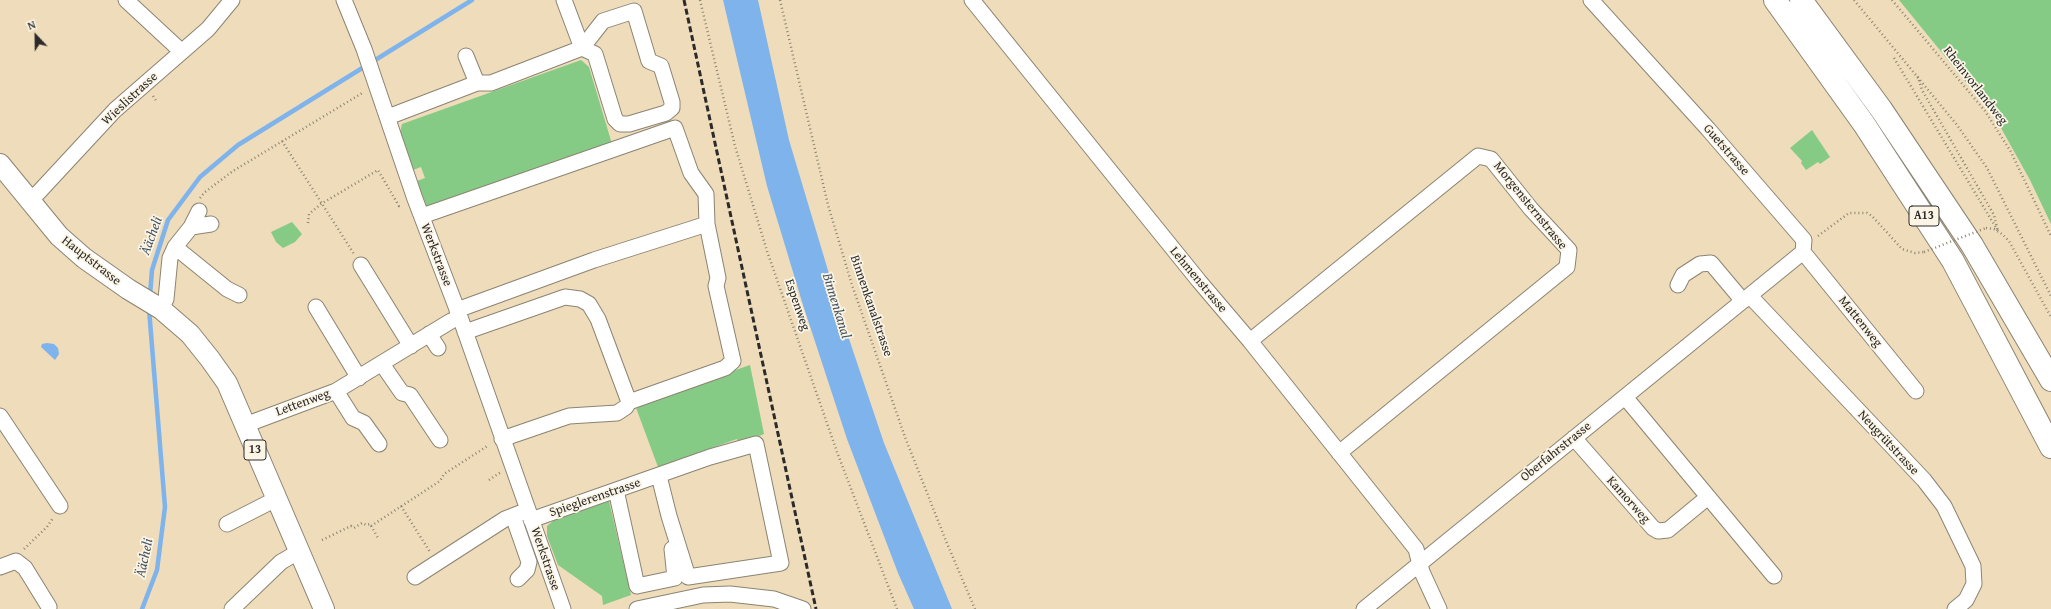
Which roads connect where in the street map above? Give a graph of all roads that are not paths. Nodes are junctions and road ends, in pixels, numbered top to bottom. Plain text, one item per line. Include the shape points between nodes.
1 (126, 0) edge
2 (232, 0) edge
3 (344, 0) edge
4 (564, 0) edge
5 (972, 0) edge
6 (1591, 0) edge
7 (1775, 0) edge
8 (1801, 0) edge
9 (582, 48) junction
10 (182, 52) junction
11 (466, 56) dead end
12 (477, 83) junction
13 (388, 117) junction
14 (0, 164) edge
15 (29, 200) junction
16 (199, 211) road end
17 (422, 216) junction
18 (212, 224) dead end
19 (707, 224) junction
20 (191, 227) junction
21 (175, 246) junction
22 (1804, 246) junction
23 (361, 264) road end
24 (1678, 285) dead end
25 (239, 295) dead end
26 (1747, 299) junction
27 (316, 306) dead end
28 (161, 309) junction
29 (458, 314) junction
30 (465, 332) junction
31 (429, 334) junction
32 (1250, 341) junction
33 (411, 346) junction
34 (438, 348) dead end
35 (382, 364) junction
36 (358, 378) junction
37 (2051, 380) edge
38 (336, 391) junction
39 (1916, 391) dead end
40 (1625, 397) junction
41 (629, 402) junction
42 (0, 416) edge
43 (245, 425) junction
44 (1574, 438) junction
45 (440, 440) dead end
46 (498, 440) junction
47 (379, 444) dead end
48 (2051, 447) edge
49 (1339, 453) junction
50 (659, 476) junction
51 (616, 490) junction
52 (1708, 497) junction
53 (276, 499) junction
54 (60, 506) road end
55 (530, 515) junction
56 (513, 516) junction
57 (669, 516) junction
58 (227, 524) dead end
59 (298, 552) junction
60 (1420, 562) junction
61 (0, 567) edge
62 (1774, 576) dead end
63 (415, 577) dead end
64 (518, 579) dead end
65 (318, 607) edge
66 (49, 608) dead end
67 (232, 609) edge
68 (563, 609) edge
69 (637, 609) edge
70 (803, 609) edge
71 (1364, 609) edge
72 (1439, 609) edge
73 (1955, 609) edge

1 - 10 street
2 - 10 street, Wieslistrasse via 208,29
3 - 13 street, Werkstrasse via 364,49 371,85
4 - 9 street
5 - 32 street, Lehmenstrasse
6 - 22 street, Guetstrasse via 1708,129
7 - 48 highway, A13 via 1864,124 1953,261
8 - 37 highway, A13 via 1881,108 1972,245
9 - 9 street via 603,21 634,11 649,61 661,66 672,108 666,113 629,124 620,124 615,119 595,54
9 - 12 street via 491,83
10 - 15 street, Wieslistrasse via 114,110
11 - 12 street
12 - 13 street
13 - 17 street, Werkstrasse
14 - 15 main road, Hauptstrasse / 13
15 - 28 main road, Hauptstrasse / 13 via 59,236 79,254
16 - 20 street
17 - 19 street via 675,128 691,173 706,194
17 - 29 street, Werkstrasse
18 - 20 street
19 - 29 street, Lettenweg via 594,260
19 - 41 street via 718,278 716,286 733,361 725,368
20 - 21 street
21 - 25 street via 227,289
21 - 28 street via 170,258 166,299
22 - 26 street
22 - 39 street, Mattenweg
23 - 33 street
24 - 26 street, Neugrütstrasse via 1683,275 1700,264 1711,263
26 - 40 street, Oberfahrstrasse
26 - 73 street, Neugrütstrasse via 1924,480 1944,506 1973,566 1974,584 1966,600
27 - 36 street
28 - 43 main road, Hauptstrasse / 13 via 190,334 210,359 227,383
29 - 30 street, Werkstrasse
29 - 31 street, Lettenweg
30 - 41 street via 565,297 580,300 588,304 598,319
30 - 46 street, Werkstrasse
31 - 33 street, Lettenweg
31 - 34 street
32 - 49 street, Lehmenstrasse
32 - 49 street, Morgensternstrasse via 1478,156 1491,159 1531,209 1569,250 1567,267
33 - 35 street, Lettenweg
35 - 36 street, Lettenweg
35 - 45 street via 402,393 410,395
36 - 38 street, Lettenweg
38 - 43 street, Lettenweg
38 - 47 street via 353,418 364,423
40 - 44 street, Oberfahrstrasse
40 - 52 street
41 - 46 street via 617,414 569,416 540,431
42 - 54 street
43 - 53 main road, Hauptstrasse / 13
44 - 52 street, Kamorweg via 1648,523 1658,531 1668,530
44 - 60 street, Oberfahrstrasse
46 - 55 street, Werkstrasse
49 - 60 street, Lehmenstrasse via 1416,549
50 - 51 street, Spieglerenstrasse
50 - 57 street, Spieglerenstrasse
50 - 57 street, Spieglerenstrasse via 710,457 756,444 781,563 688,577
51 - 55 street, Spieglerenstrasse
51 - 57 street via 637,586 675,578
52 - 62 street
53 - 58 street
53 - 59 main road, Hauptstrasse / 13
55 - 56 street, Werkstrasse
55 - 68 street, Werkstrasse
56 - 63 street, Werkstrasse
56 - 64 street via 529,562 527,570
59 - 65 main road, Hauptstrasse / 13
59 - 67 street via 281,562
60 - 71 street, Oberfahrstrasse
60 - 72 street, Lehmenstrasse
61 - 66 street via 16,561 25,568
69 - 70 street via 703,595 730,594 774,599

